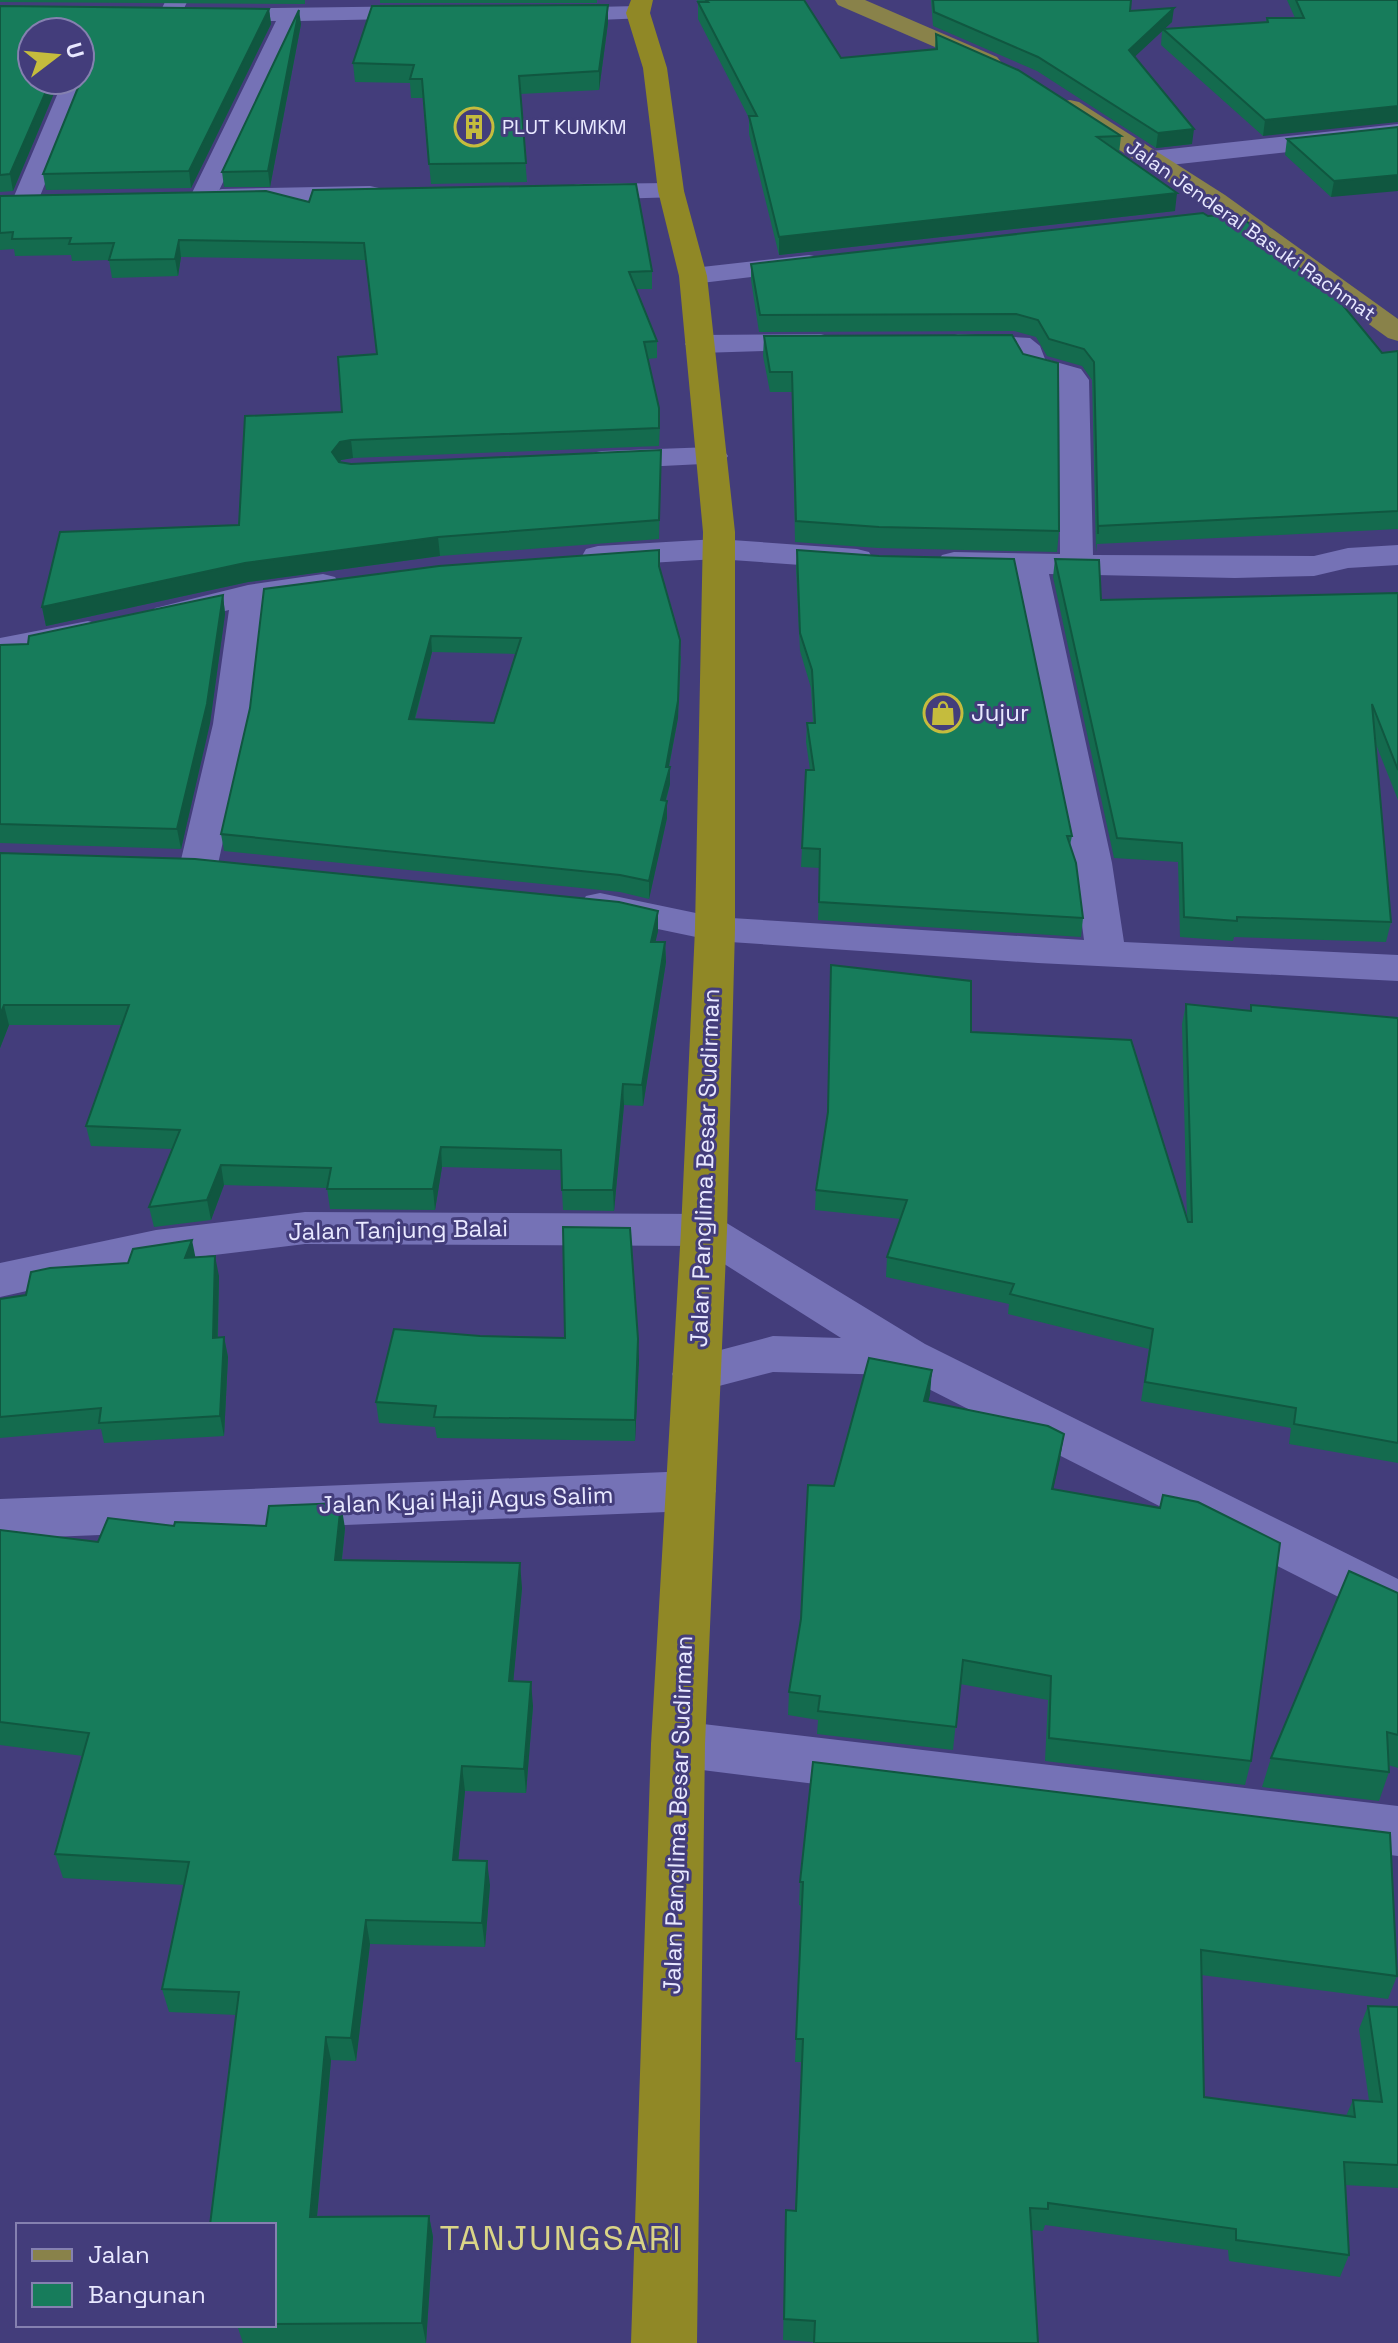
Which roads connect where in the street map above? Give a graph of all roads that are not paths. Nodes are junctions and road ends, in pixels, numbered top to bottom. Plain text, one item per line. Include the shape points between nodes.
1 (861, 2) edge
2 (174, 7) edge
3 (640, 7) edge
4 (291, 13) junction
5 (450, 13) edge
6 (142, 14) edge
7 (528, 15) edge
8 (1014, 73) edge
9 (1052, 95) edge
10 (68, 96) edge
11 (1398, 132) edge
12 (1152, 159) junction
13 (671, 191) junction
14 (546, 192) edge
15 (390, 194) edge
16 (203, 197) junction
17 (173, 198) edge
18 (55, 201) edge
19 (13, 202) edge
20 (1236, 215) junction
21 (1191, 220) edge
22 (832, 261) edge
23 (693, 276) junction
24 (1398, 332) edge
25 (857, 343) edge
26 (936, 343) edge
27 (700, 344) junction
28 (712, 456) junction
29 (571, 461) edge
30 (717, 549) junction
31 (1398, 556) edge
32 (567, 558) edge
33 (1030, 564) junction
34 (1077, 565) junction
35 (353, 580) edge
36 (248, 595) junction
37 (0, 648) edge
38 (200, 865) edge
39 (558, 901) edge
40 (715, 929) junction
41 (1106, 953) junction
42 (1398, 968) edge
43 (704, 1230) junction
44 (0, 1280) edge
45 (908, 1357) junction
46 (696, 1374) junction
47 (691, 1491) junction
48 (0, 1519) edge
49 (1398, 1603) edge
50 (678, 1744) junction
51 (1398, 1831) edge
52 (664, 2343) edge

1 - 8 main road
2 - 4 street
2 - 6 street
3 - 7 street
3 - 13 highway, Jalan Panglima Besar Sudirman via 655,68
4 - 5 street
4 - 16 street
9 - 12 main road, Jalan Jenderal Basuki Rachmat
10 - 19 street
11 - 12 street
12 - 20 main road, Jalan Jenderal Basuki Rachmat
13 - 14 street
13 - 23 highway, Jalan Panglima Besar Sudirman
15 - 16 street
16 - 17 street
18 - 19 street
20 - 21 street
20 - 24 main road, Jalan Jenderal Basuki Rachmat
22 - 23 street
23 - 27 highway, Jalan Panglima Besar Sudirman
25 - 27 street
26 - 34 street via 1020,344 1032,365 1071,375
27 - 28 highway, Jalan Panglima Besar Sudirman
28 - 29 street
28 - 30 highway, Jalan Panglima Besar Sudirman
30 - 32 street
30 - 33 street
30 - 40 highway, Jalan Panglima Besar Sudirman
31 - 34 street via 1314,566
33 - 34 street
33 - 41 street via 1093,863
35 - 36 street
36 - 37 street
36 - 38 street via 231,724
39 - 40 street via 620,907
40 - 41 street
40 - 43 highway, Jalan Panglima Besar Sudirman
41 - 42 street
43 - 44 street, Jalan Tanjung Balai via 305,1228 156,1246
43 - 45 street
43 - 46 highway, Jalan Panglima Besar Sudirman
45 - 46 street via 773,1354
45 - 49 street
46 - 47 highway, Jalan Panglima Besar Sudirman
47 - 48 street, Jalan Kyai Haji Agus Salim
47 - 50 highway, Jalan Panglima Besar Sudirman
50 - 51 street
50 - 52 highway, Jalan Panglima Besar Sudirman

